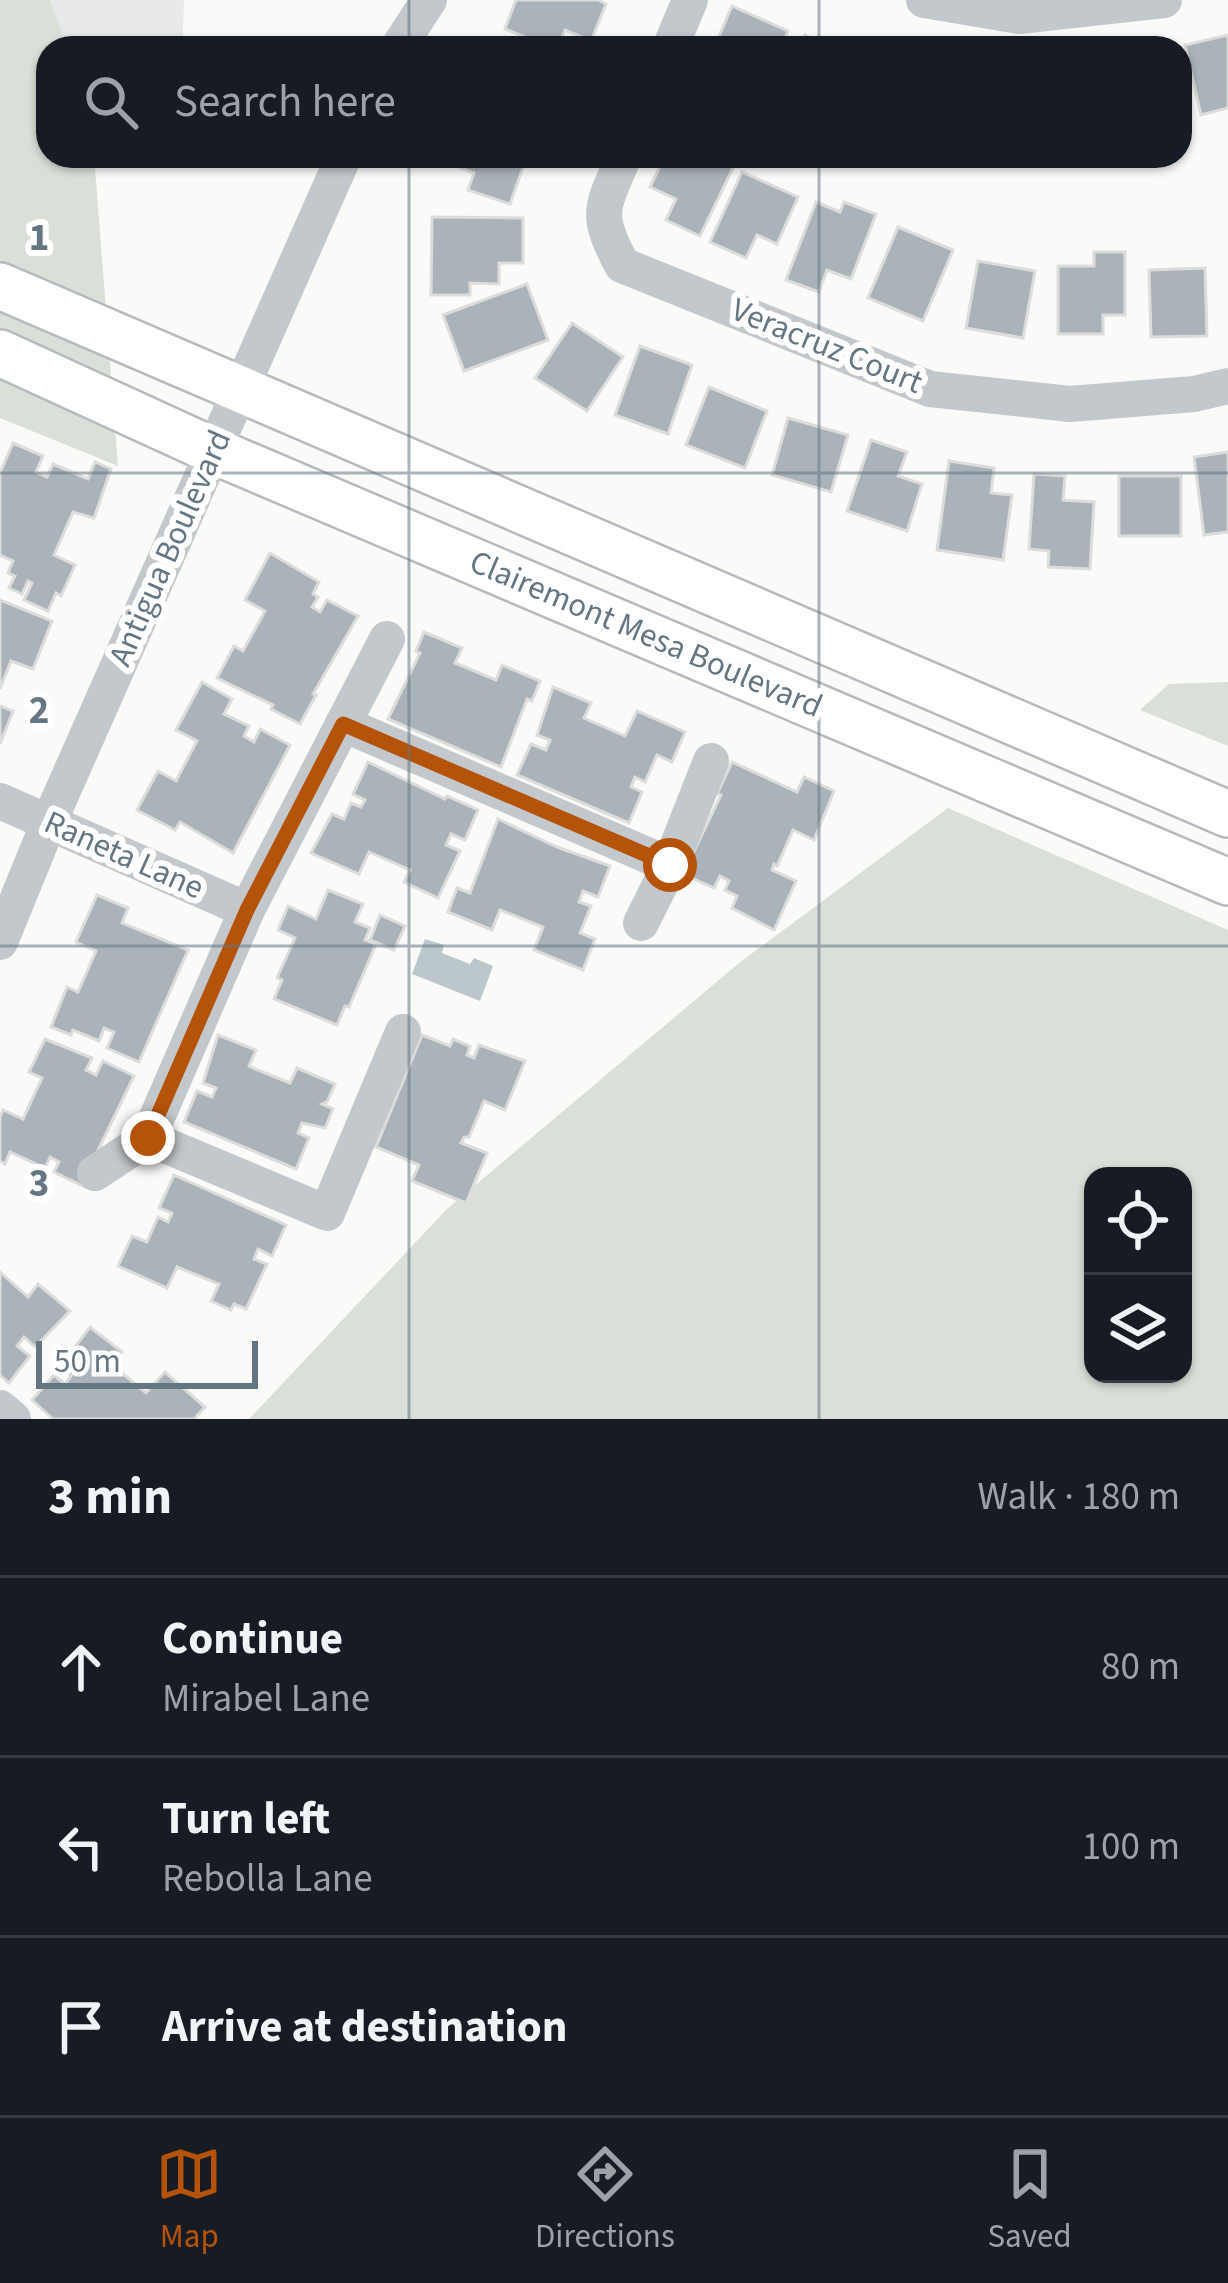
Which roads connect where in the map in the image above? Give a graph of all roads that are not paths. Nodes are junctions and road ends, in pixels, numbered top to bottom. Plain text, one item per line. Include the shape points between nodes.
1 (429, 0) edge
2 (690, 0) edge
3 (924, 0) edge
4 (1164, 0) edge
5 (406, 36) edge
6 (675, 36) edge
7 (339, 168) edge
8 (619, 168) edge
9 (0, 286) edge
10 (0, 353) edge
11 (1228, 386) edge
12 (239, 391) junction
13 (214, 451) junction
14 (387, 639) dead end
15 (343, 724) junction
16 (711, 761) dead end
17 (0, 801) edge
18 (1228, 814) edge
19 (49, 822) junction
20 (670, 865) junction
21 (1228, 882) edge
22 (247, 910) junction
23 (641, 923) dead end
24 (0, 942) edge
25 (403, 1032) dead end
26 (148, 1138) junction
27 (95, 1173) dead end
28 (0, 1408) edge
29 (13, 1419) edge

1 - 5 street
2 - 6 street
3 - 4 street via 1019,16
7 - 12 street, Antigua Boulevard
8 - 11 street, Veracruz Court via 603,229 622,265 930,389 1070,404
9 - 12 main road, Clairemont Mesa Boulevard
10 - 13 main road, Clairemont Mesa Boulevard
12 - 13 street, Antigua Boulevard
12 - 18 main road, Clairemont Mesa Boulevard
13 - 19 street, Antigua Boulevard
13 - 21 main road, Clairemont Mesa Boulevard
14 - 15 street
15 - 20 street
15 - 22 street
16 - 20 street
17 - 19 street, Raneta Lane
19 - 22 street, Raneta Lane
19 - 24 street, Antigua Boulevard
20 - 23 street
22 - 26 street
25 - 26 street via 327,1214
26 - 27 street
28 - 29 street

